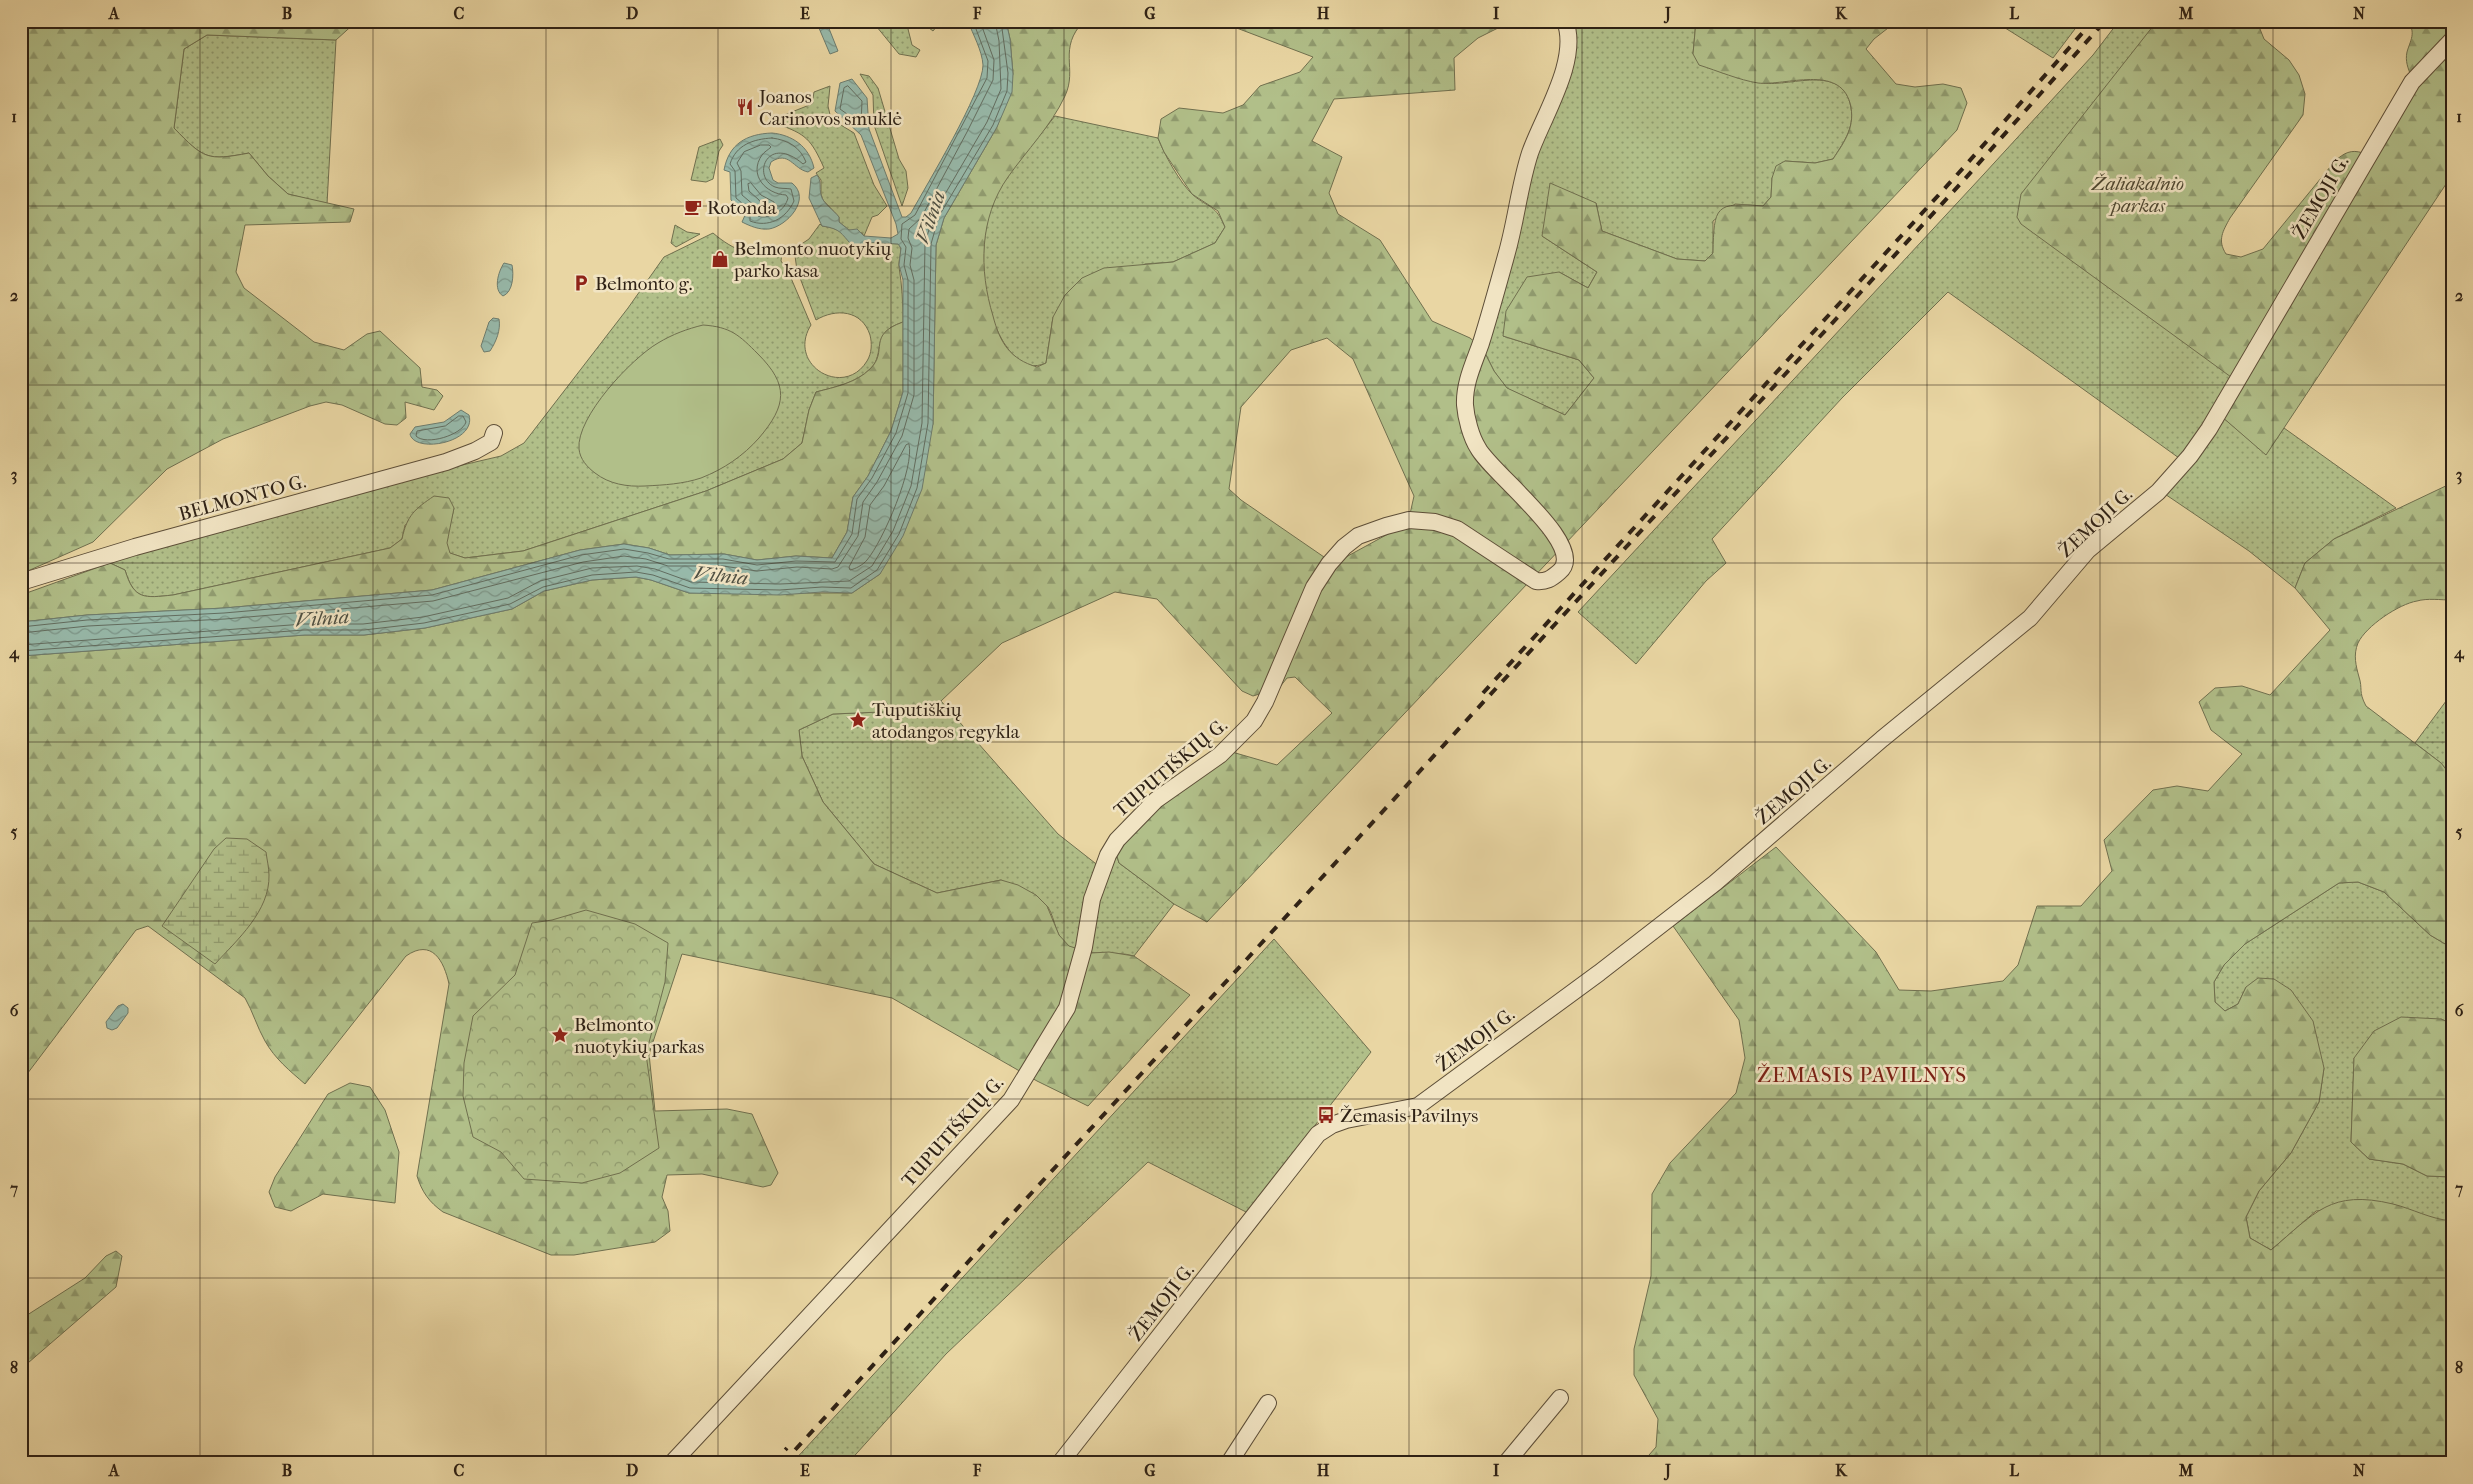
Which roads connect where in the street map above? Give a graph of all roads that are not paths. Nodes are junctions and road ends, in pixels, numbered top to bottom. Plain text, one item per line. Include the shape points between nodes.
1 (1565, 21) edge
2 (2452, 40) edge
3 (494, 433) dead end
4 (21, 582) edge
5 (1560, 1398) dead end
6 (1268, 1403) dead end
7 (672, 1463) edge
8 (1060, 1463) edge
9 (1229, 1463) edge
10 (1506, 1463) edge

1 - 7 street, TUPUTIŠKIŲ G. via 1569,32 1564,67 1531,152 1507,253 1468,380 1465,405 1478,448 1495,472 1532,506 1563,545 1566,558 1562,570 1545,582 1536,581 1457,528 1435,522 1409,520 1386,526 1358,536 1344,547 1314,587 1254,721 1220,755 1156,800 1117,840 1108,854 1092,899 1084,946 1067,1008 1011,1100
2 - 8 street, ŽEMOJI G. via 2412,82 2209,429 2158,492 2088,550 2030,618 1882,739 1715,883 1599,973 1418,1106 1346,1120 1318,1134
3 - 4 street, BELMONTO G. via 491,442 446,462
5 - 10 street
6 - 9 street

